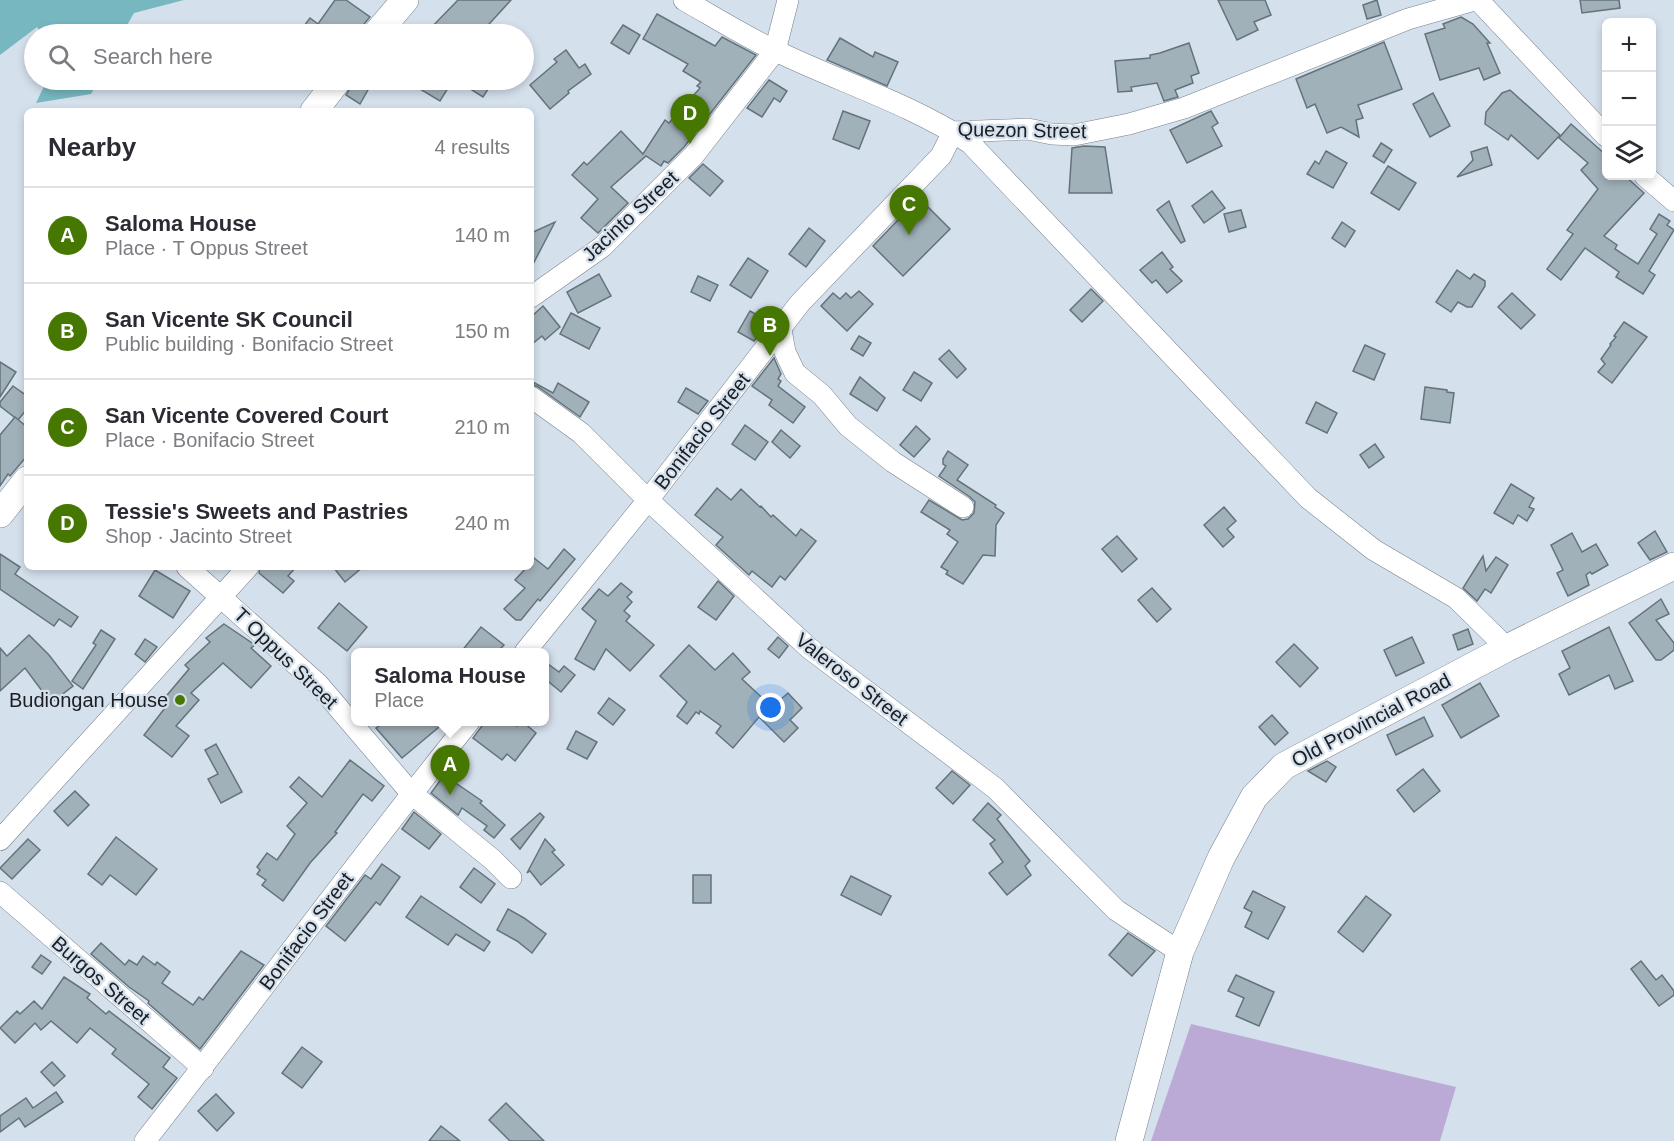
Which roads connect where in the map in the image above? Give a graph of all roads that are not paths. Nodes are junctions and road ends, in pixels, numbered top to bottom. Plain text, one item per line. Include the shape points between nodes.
1 (405, 0) edge
2 (684, 0) edge
3 (788, 0) edge
4 (1473, 0) edge
5 (385, 24) edge
6 (775, 51) junction
7 (330, 90) edge
8 (316, 108) edge
9 (953, 132) junction
10 (1602, 132) edge
11 (1650, 180) edge
12 (1674, 201) edge
13 (534, 295) edge
14 (781, 330) junction
15 (534, 399) edge
16 (24, 484) edge
17 (648, 500) junction
18 (963, 507) dead end
19 (0, 513) edge
20 (191, 570) edge
21 (245, 570) edge
22 (1671, 575) edge
23 (222, 596) junction
24 (528, 648) edge
25 (1507, 648) junction
26 (351, 723) edge
27 (354, 726) edge
28 (466, 726) edge
29 (411, 793) junction
30 (0, 840) edge
31 (511, 878) dead end
32 (0, 892) edge
33 (1180, 952) junction
34 (202, 1068) junction
35 (145, 1141) edge
36 (1129, 1141) edge

1 - 5 main road
2 - 6 street, Quezon Street
3 - 6 street, Jacinto Street
4 - 9 street, Quezon Street via 1408,19 1184,108 1129,124 1074,135 1028,129
4 - 10 street
6 - 9 street, Quezon Street
6 - 13 street, Jacinto Street via 681,169 602,248
7 - 8 main road
9 - 14 street, Bonifacio Street via 941,156 800,303
9 - 25 street via 970,143 1308,498 1374,550 1456,598
11 - 12 street
14 - 17 street, Bonifacio Street
14 - 18 street via 785,352 795,373 822,395 848,426 893,462
15 - 17 street, Valeroso Street via 581,433
16 - 19 main road
17 - 24 street, Bonifacio Street
17 - 33 street, Valeroso Street via 809,648 995,788 1116,910
20 - 23 street, T Oppus Street
21 - 23 street
22 - 25 main road, Old Provincial Road
23 - 26 street, T Oppus Street via 318,684
23 - 30 street
25 - 33 main road, Old Provincial Road via 1284,766 1254,797 1221,858
27 - 29 street, T Oppus Street
28 - 29 street, Bonifacio Street
29 - 31 street, T Oppus Street
29 - 34 street, Bonifacio Street
32 - 34 street, Burgos Street
33 - 36 main road, Old Provincial Road
34 - 35 street, Bonifacio Street

